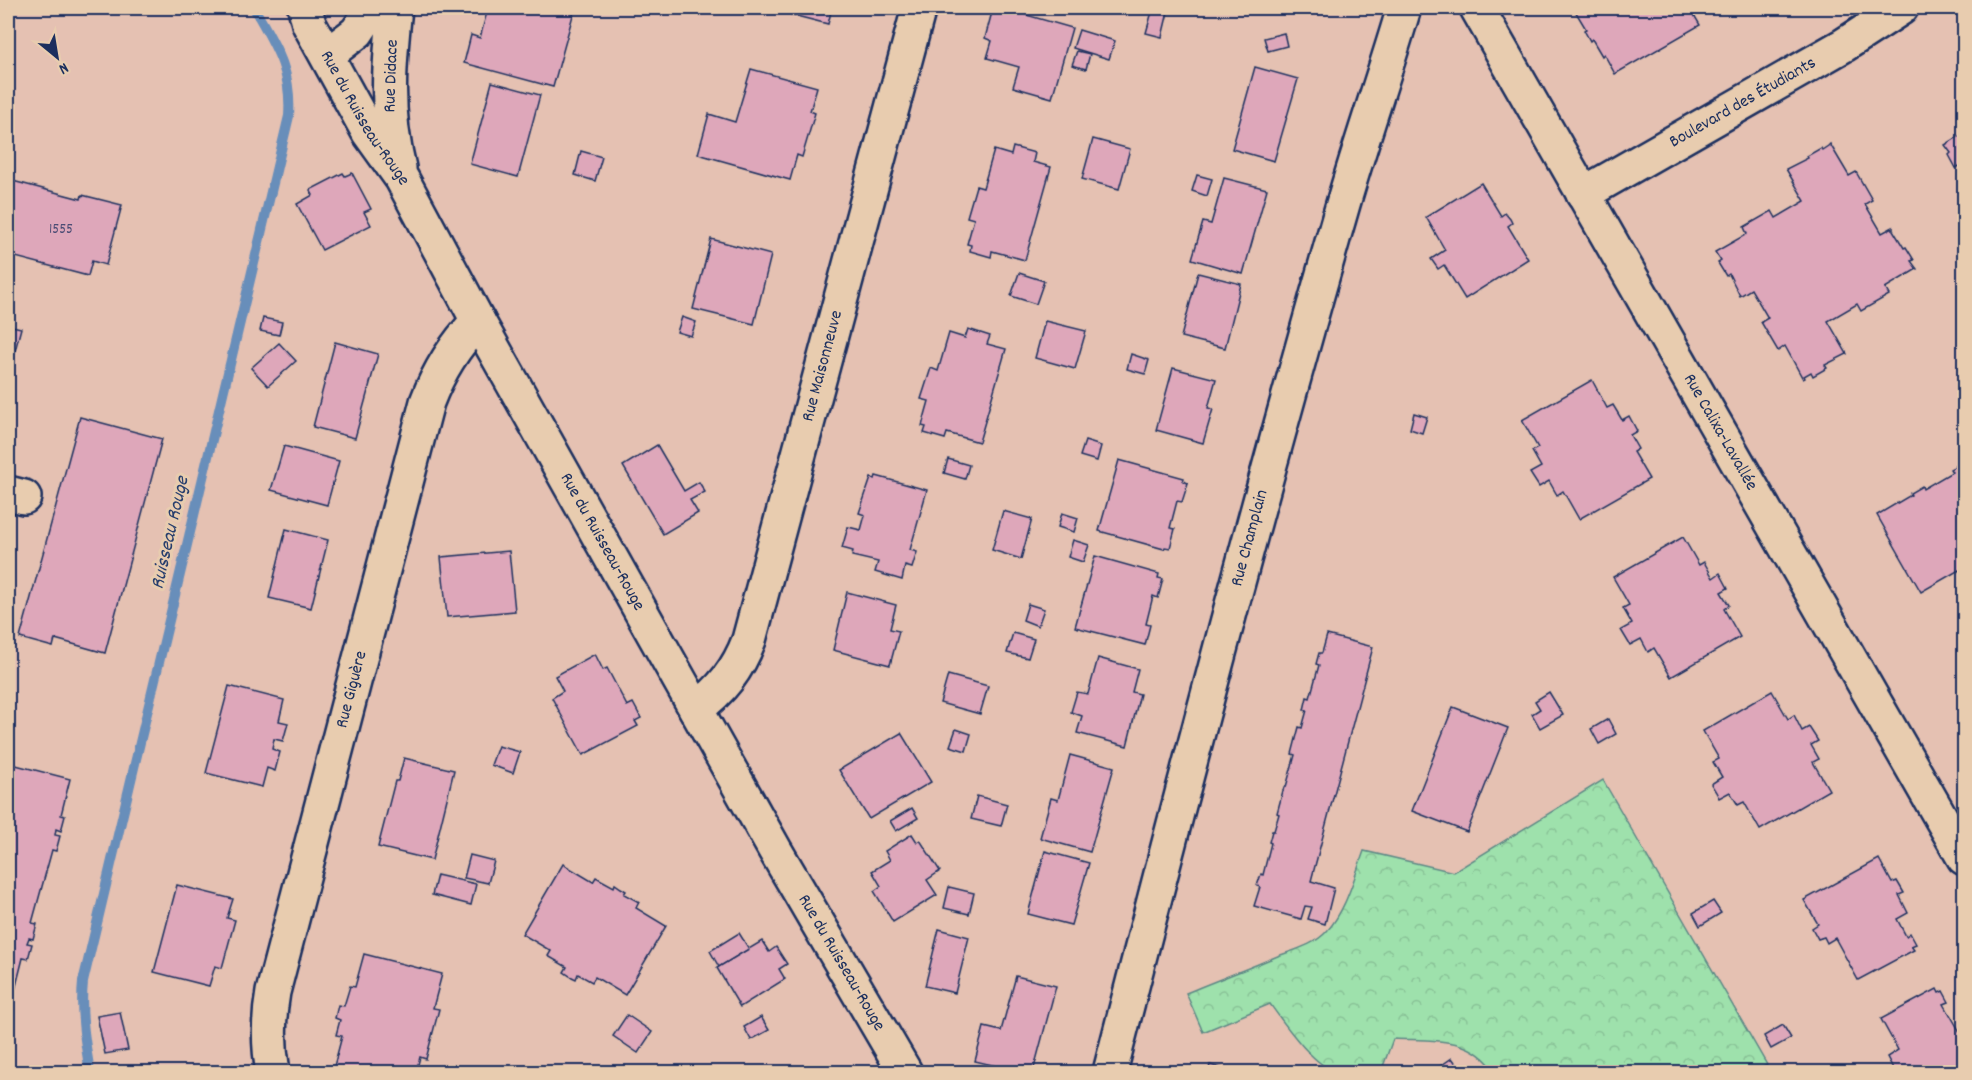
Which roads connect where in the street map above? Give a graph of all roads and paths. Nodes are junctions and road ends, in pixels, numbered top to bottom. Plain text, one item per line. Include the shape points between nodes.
1 (305, 8) edge
2 (373, 8) edge
3 (395, 8) edge
4 (919, 8) edge
5 (1404, 8) edge
6 (1477, 8) edge
7 (1901, 8) edge
8 (327, 55) junction
9 (402, 179) junction
10 (1583, 194) junction
11 (478, 321) junction
12 (696, 709) junction
13 (1965, 858) edge
14 (273, 1072) edge
15 (905, 1072) edge
16 (1110, 1072) edge

1 - 8 street, Rue du Ruisseau-Rouge via 309,24
2 - 8 street, Rue Didace via 357,32
3 - 9 street, Rue Didace via 389,107
4 - 12 street, Rue Maisonneuve via 749,640 743,657 723,686
5 - 16 street, Rue Champlain via 1316,298
6 - 10 street, Rue Calixa-Lavallée
7 - 10 street, Boulevard des Étudiants via 1844,45
8 - 9 street, Rue du Ruisseau-Rouge via 369,133
9 - 11 street, Rue du Ruisseau-Rouge
10 - 13 street, Rue Calixa-Lavallée
11 - 12 street, Rue du Ruisseau-Rouge
11 - 14 street, Rue Giguère via 448,358 427,402 273,992 268,1035
12 - 15 street, Rue du Ruisseau-Rouge

